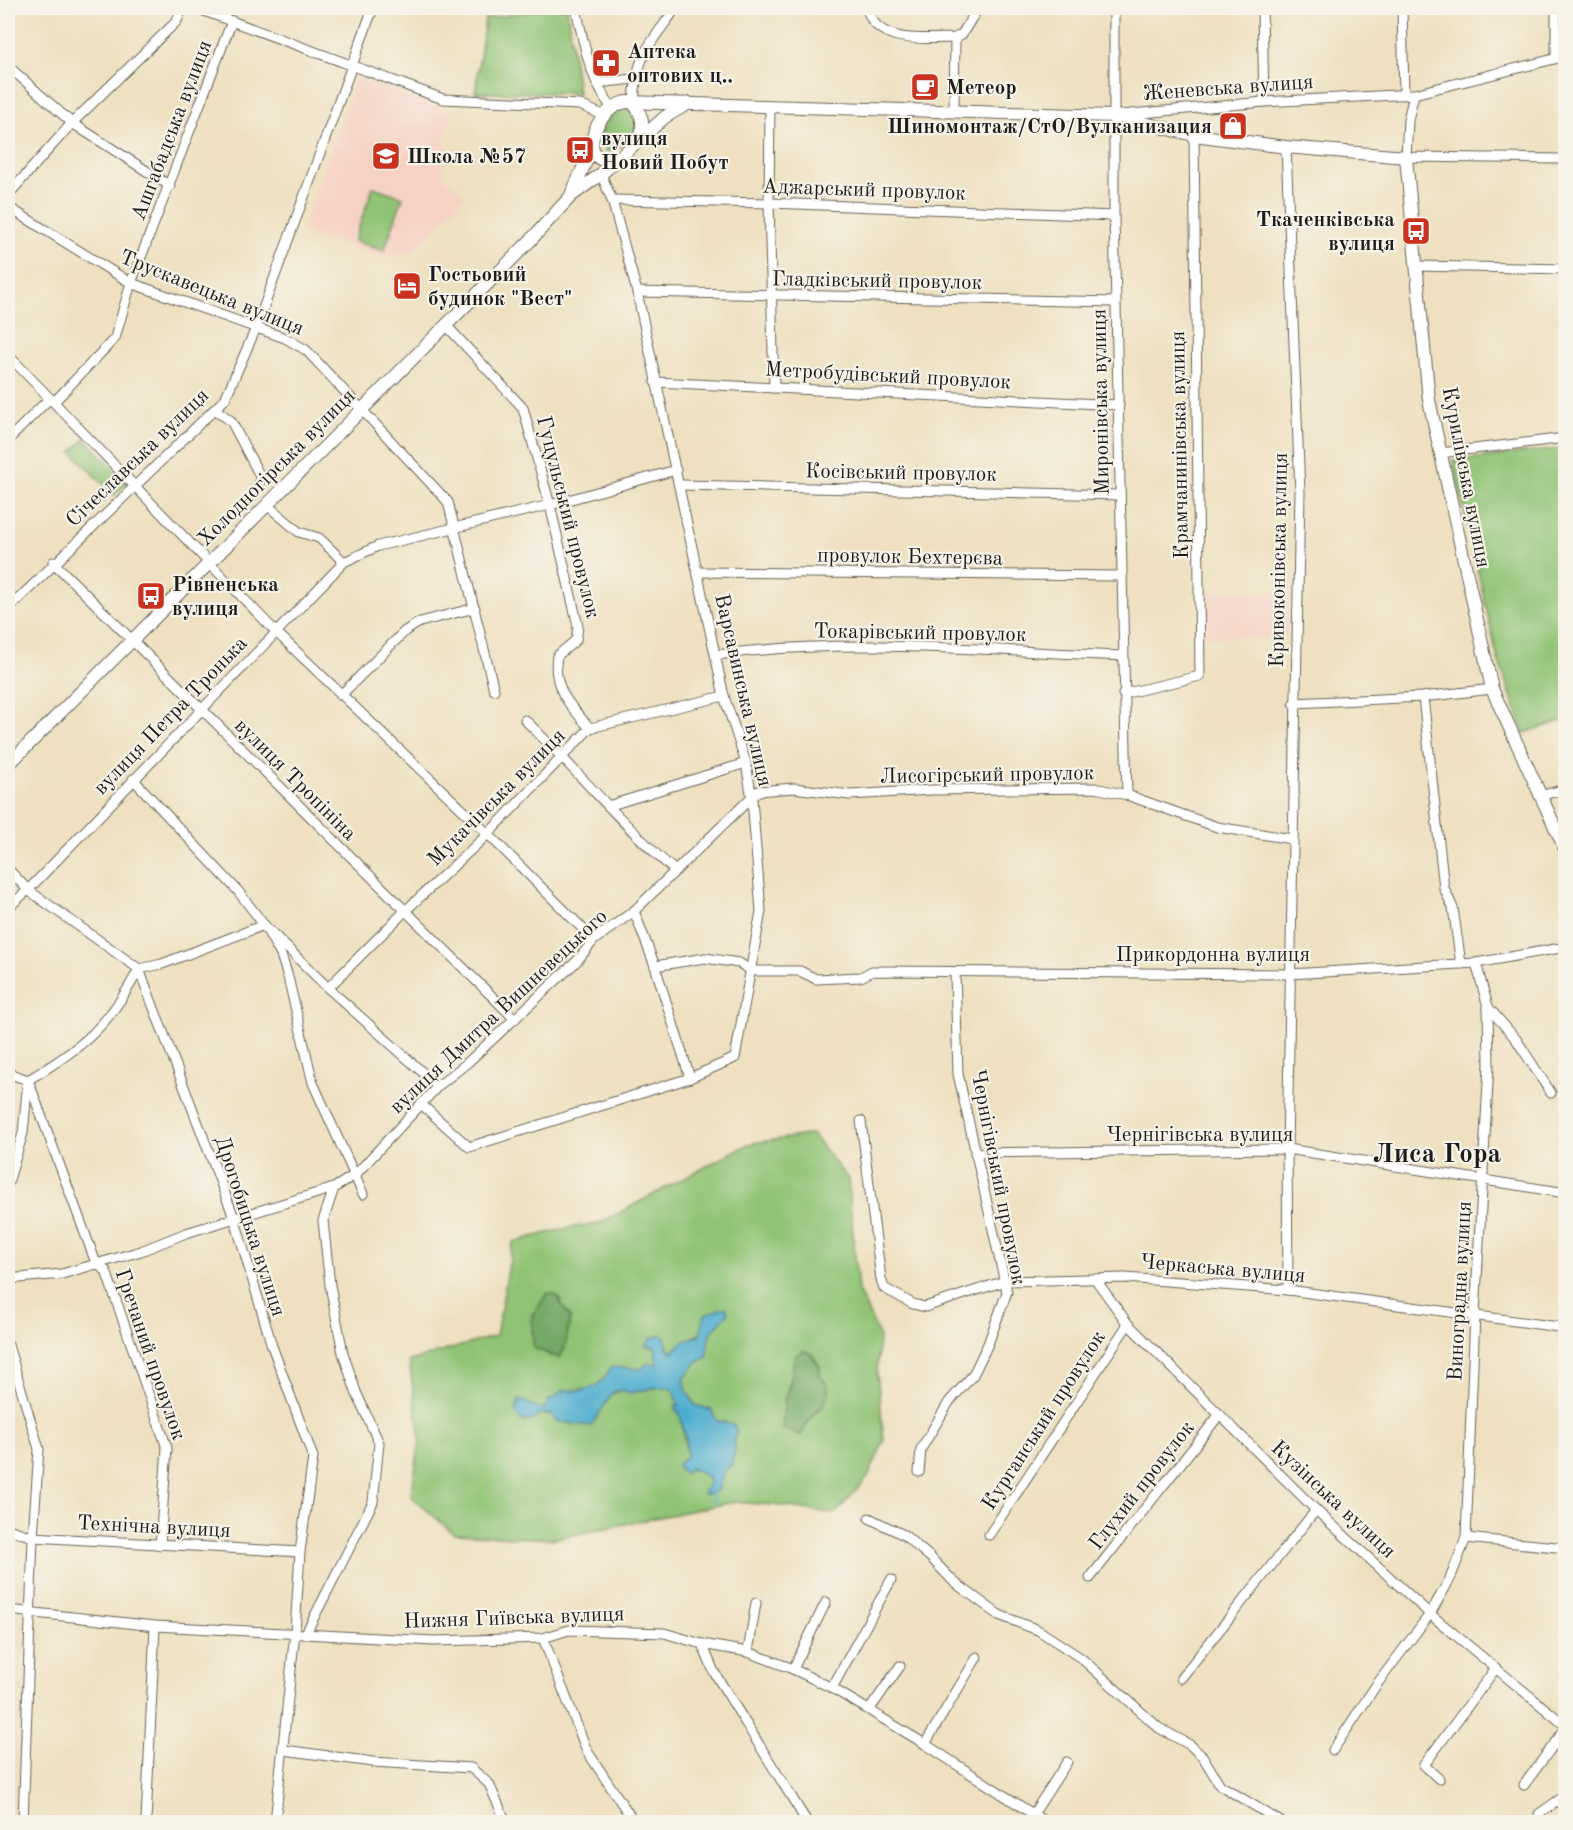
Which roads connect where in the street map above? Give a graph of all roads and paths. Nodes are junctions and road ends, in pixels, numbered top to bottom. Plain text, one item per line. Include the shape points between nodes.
1 (182, 8) edge
2 (196, 8) edge
3 (373, 8) edge
4 (576, 8) edge
5 (676, 8) edge
6 (867, 8) edge
7 (978, 8) edge
8 (1114, 8) edge
9 (1262, 8) edge
10 (1402, 8) edge
11 (1556, 8) edge
12 (219, 11) edge
13 (232, 21) junction
14 (956, 38) junction
15 (1561, 57) edge
16 (8, 66) edge
17 (352, 66) junction
18 (634, 79) junction
19 (597, 83) junction
20 (1409, 95) junction
21 (690, 102) junction
22 (1264, 102) junction
23 (634, 104) junction
24 (770, 106) junction
25 (954, 110) junction
26 (607, 111) junction
27 (1114, 116) junction
28 (72, 123) junction
29 (1194, 135) junction
30 (641, 136) junction
31 (1286, 147) junction
32 (592, 148) junction
33 (1406, 157) junction
34 (1566, 159) edge
35 (615, 162) junction
36 (601, 174) junction
37 (170, 186) junction
38 (8, 195) edge
39 (571, 196) junction
40 (612, 200) junction
41 (769, 203) junction
42 (8, 207) edge
43 (1114, 216) junction
44 (1415, 266) junction
45 (1566, 269) edge
46 (131, 283) junction
47 (637, 292) junction
48 (772, 296) junction
49 (1116, 302) junction
50 (446, 325) junction
51 (255, 328) junction
52 (8, 355) edge
53 (655, 382) junction
54 (774, 388) junction
55 (52, 400) junction
56 (1119, 405) junction
57 (364, 409) junction
58 (216, 410) junction
59 (1566, 438) edge
60 (8, 440) edge
61 (1440, 453) junction
62 (676, 470) junction
63 (133, 485) junction
64 (680, 485) junction
65 (259, 486) dead end
66 (1120, 495) junction
67 (267, 504) junction
68 (550, 505) junction
69 (456, 526) junction
70 (53, 562) junction
71 (208, 562) junction
72 (344, 562) junction
73 (699, 572) junction
74 (1122, 576) junction
75 (475, 608) junction
76 (8, 609) edge
77 (275, 631) junction
78 (131, 639) junction
79 (716, 655) junction
80 (1123, 656) junction
81 (1492, 689) junction
82 (494, 690) dead end
83 (1124, 694) junction
84 (341, 695) junction
85 (724, 696) junction
86 (1423, 697) junction
87 (1294, 703) junction
88 (201, 710) junction
89 (525, 720) dead end
90 (590, 728) junction
91 (564, 758) junction
92 (746, 763) junction
93 (8, 765) edge
94 (133, 779) junction
95 (1566, 789) edge
96 (1127, 795) junction
97 (1539, 796) junction
98 (752, 799) junction
99 (608, 806) junction
100 (488, 834) junction
101 (1292, 839) junction
102 (1566, 851) edge
103 (8, 869) edge
104 (674, 870) junction
105 (28, 890) junction
106 (8, 908) edge
107 (633, 911) junction
108 (404, 912) junction
109 (264, 925) junction
110 (594, 940) junction
111 (1566, 947) edge
112 (1476, 963) junction
113 (1461, 964) junction
114 (655, 966) junction
115 (138, 969) junction
116 (752, 971) junction
117 (956, 973) junction
118 (1290, 975) junction
119 (328, 988) junction
120 (1488, 1007) junction
121 (515, 1019) junction
122 (8, 1073) edge
123 (690, 1078) junction
124 (28, 1080) junction
125 (438, 1086) junction
126 (1551, 1093) dead end
127 (421, 1104) junction
128 (861, 1121) dead end
129 (1287, 1149) junction
130 (975, 1154) junction
131 (356, 1174) junction
132 (1482, 1182) junction
133 (8, 1183) edge
134 (334, 1188) junction
135 (1566, 1193) edge
136 (363, 1194) dead end
137 (235, 1220) junction
138 (96, 1263) junction
139 (8, 1279) edge
140 (1096, 1280) junction
141 (1005, 1281) junction
142 (1288, 1290) junction
143 (1475, 1314) junction
144 (1128, 1324) junction
145 (1566, 1328) edge
146 (8, 1345) edge
147 (1220, 1414) junction
148 (919, 1473) dead end
149 (1316, 1510) junction
150 (869, 1518) dead end
151 (8, 1529) edge
152 (988, 1535) dead end
153 (33, 1538) junction
154 (1466, 1538) junction
155 (160, 1545) junction
156 (1566, 1548) edge
157 (300, 1552) junction
158 (1090, 1578) dead end
159 (891, 1581) dead end
160 (826, 1602) dead end
161 (756, 1603) dead end
162 (8, 1610) edge
163 (31, 1614) junction
164 (1430, 1614) junction
165 (155, 1626) junction
166 (295, 1632) junction
167 (306, 1633) junction
168 (543, 1638) junction
169 (702, 1644) junction
170 (748, 1652) junction
171 (977, 1657) dead end
172 (900, 1666) dead end
173 (1496, 1668) junction
174 (793, 1669) junction
175 (1181, 1678) dead end
176 (832, 1688) junction
177 (870, 1709) junction
178 (1566, 1727) edge
179 (925, 1744) junction
180 (284, 1750) junction
181 (1333, 1750) dead end
182 (1067, 1761) dead end
183 (1439, 1779) dead end
184 (1524, 1785) dead end
185 (1566, 1795) edge
186 (1539, 1814) dead end
187 (1032, 1815) junction
188 (23, 1822) edge
189 (146, 1822) edge
190 (275, 1822) edge
191 (506, 1822) edge
192 (634, 1822) edge
193 (807, 1822) edge
194 (1045, 1822) edge
195 (1281, 1822) edge

1 - 28 street via 177,21
2 - 12 street
3 - 17 street, Січеславська вулиця
4 - 19 street
5 - 18 street via 638,63
6 - 14 street via 878,25 891,35
7 - 14 street
8 - 27 street, Миронівська вулиця
9 - 22 street
10 - 20 street, Курилівська вулиця
11 - 15 street
12 - 13 street
13 - 17 street
13 - 37 street, Ашгабадська вулиця
14 - 25 street
15 - 20 street, Женевська вулиця
16 - 28 street
17 - 26 street via 454,101 580,105
17 - 51 street, Січеславська вулиця
18 - 19 street
18 - 23 street
19 - 26 street
20 - 22 street, Женевська вулиця
20 - 33 street, Курилівська вулиця via 1414,103 1408,120
21 - 23 main road, Женевська вулиця
21 - 24 main road, Женевська вулиця
21 - 30 main road
22 - 27 street, Женевська вулиця
23 - 26 main road via 626,102
23 - 30 main road via 641,113
24 - 25 main road, Женевська вулиця
24 - 41 street
25 - 27 main road, Женевська вулиця
26 - 32 main road via 594,129
27 - 29 main road
27 - 43 street, Миронівська вулиця
28 - 37 street
28 - 38 street
29 - 31 main road
29 - 83 street, Крамчанинівська вулиця via 1200,676
30 - 35 main road
31 - 33 main road
31 - 87 street, Кривоконівська вулиця via 1300,492
32 - 35 main road via 604,161
32 - 39 main road, Холодногірська вулиця
33 - 34 street
33 - 44 main road, Курилівська вулиця
35 - 36 main road, Холодногірська вулиця
36 - 39 main road, Холодногірська вулиця
36 - 40 street, Варсавинська вулиця
37 - 46 street, Ашгабадська вулиця
39 - 50 main road, Холодногірська вулиця
40 - 41 street, Аджарський провулок
40 - 47 street, Варсавинська вулиця
41 - 43 street, Аджарський провулок
41 - 48 street
42 - 46 street, Трускавецька вулиця
43 - 49 street, Миронівська вулиця
44 - 45 street
44 - 61 main road, Курилівська вулиця
46 - 51 street, Трускавецька вулиця
46 - 55 street, Ашгабадська вулиця via 115,338
47 - 48 street, Гладківський провулок
47 - 53 street, Варсавинська вулиця
48 - 49 street, Гладківський провулок
48 - 54 street
49 - 56 street, Миронівська вулиця
50 - 57 main road, Холодногірська вулиця
50 - 68 street, Гуцульський провулок via 523,408
51 - 57 street, Трускавецька вулиця via 306,350
51 - 58 street, Січеславська вулиця via 236,378
52 - 55 street
53 - 54 street, Метробудівський провулок
53 - 62 street, Варсавинська вулиця
54 - 56 street, Метробудівський провулок
55 - 60 street, Ашгабадська вулиця
55 - 63 street
56 - 66 street, Миронівська вулиця
57 - 67 main road, Холодногірська вулиця
57 - 69 street, Трускавецька вулиця via 444,494
58 - 63 street, Січеславська вулиця
58 - 65 street via 231,420 260,476
59 - 61 street
61 - 81 main road, Курилівська вулиця
62 - 64 street, Варсавинська вулиця
62 - 68 street, вулиця Петра Тронька
63 - 70 street, Січеславська вулиця
63 - 71 street
64 - 66 street, Косівський провулок
64 - 73 street, Варсавинська вулиця
66 - 74 street, Миронівська вулиця
67 - 71 main road, Холодногірська вулиця
67 - 72 street via 299,532 319,538
68 - 69 street, вулиця Петра Тронька
68 - 90 street, Гуцульський провулок via 578,626 576,640 557,656 556,679 564,700
69 - 72 street, вулиця Петра Тронька via 378,546
69 - 75 street, Трускавецька вулиця
70 - 76 street, Січеславська вулиця
70 - 78 street, вулиця Тропініна
71 - 77 street
71 - 78 main road, Холодногірська вулиця
72 - 77 street, вулиця Петра Тронька
73 - 74 street, провулок Бехтерєва
73 - 79 street, Варсавинська вулиця
74 - 80 street, Миронівська вулиця
75 - 82 street, Трускавецька вулиця
75 - 84 street via 420,622 405,631
77 - 84 street
77 - 88 street, вулиця Петра Тронька
78 - 88 street, вулиця Тропініна
78 - 93 main road, Холодногірська вулиця
79 - 80 street, Токарівський провулок via 759,649 852,646
79 - 85 street, Варсавинська вулиця
80 - 83 street, Миронівська вулиця
81 - 86 street
81 - 97 main road, Курилівська вулиця
83 - 96 street, Миронівська вулиця
84 - 100 street
85 - 90 street, Мукачівська вулиця
85 - 92 street, Варсавинська вулиця
86 - 87 street
86 - 113 street via 1444,888 1453,908
87 - 101 street, Кривоконівська вулиця
88 - 94 street, вулиця Петра Тронька
88 - 108 street, вулиця Тропініна
89 - 91 street
90 - 91 street, Мукачівська вулиця
91 - 99 street
91 - 100 street, Мукачівська вулиця
92 - 98 street, Варсавинська вулиця
92 - 99 street
94 - 105 street, вулиця Петра Тронька
94 - 109 street via 238,891
95 - 97 street
96 - 98 street, Лисогірський провулок via 1095,788 850,795 794,788 758,791
96 - 101 street, Лисогірський провулок via 1217,827
97 - 102 main road, Курилівська вулиця
98 - 104 street, вулиця Дмитра Вишневецького
98 - 116 street, Варсавинська вулиця via 760,911
99 - 104 street
100 - 108 street, Мукачівська вулиця
100 - 110 street
101 - 118 street, Кривоконівська вулиця
103 - 105 street
104 - 107 street, вулиця Дмитра Вишневецького
105 - 106 street, вулиця Петра Тронька
105 - 115 street
107 - 110 street, вулиця Дмитра Вишневецького
107 - 114 street
108 - 119 street, Мукачівська вулиця
108 - 121 street, вулиця Тропініна
109 - 115 street via 162,964
109 - 119 street
109 - 131 street via 285,966 313,1083
110 - 121 street, вулиця Дмитра Вишневецького
111 - 112 street, Прикордонна вулиця
112 - 113 street, Прикордонна вулиця
112 - 120 street, Виноградна вулиця
113 - 118 street, Прикордонна вулиця
114 - 116 street via 705,958 739,963
114 - 123 street
115 - 124 street via 121,1002 90,1038
115 - 137 street, Дрогобицька вулиця
116 - 117 street, Прикордонна вулиця via 801,971 816,978 861,977 872,971
116 - 123 street, Варсавинська вулиця via 735,1058
117 - 118 street, Прикордонна вулиця
117 - 130 street, Чернігівський провулок via 958,1074
118 - 129 street, Кривоконівська вулиця
119 - 125 street
120 - 126 street via 1516,1039
120 - 132 street, Виноградна вулиця
121 - 125 street, вулиця Дмитра Вишневецького
122 - 124 street
123 - 127 street, Варсавинська вулиця via 469,1147
124 - 133 street via 23,1133
124 - 138 street, Гречаний провулок
125 - 127 street, вулиця Дмитра Вишневецького
127 - 131 street, вулиця Дмитра Вишневецького
128 - 141 street, Черкаська вулиця via 884,1288 898,1298 925,1306
129 - 130 street, Чернігівська вулиця
129 - 132 street, Чернігівська вулиця
129 - 142 street, Кривоконівська вулиця
130 - 141 street, Чернігівський провулок
131 - 134 street, вулиця Дмитра Вишневецького
131 - 136 street
132 - 135 street, Чернігівська вулиця
132 - 143 street, Виноградна вулиця
134 - 137 street, вулиця Дмитра Вишневецького
134 - 167 street via 323,1221 330,1285 343,1353 380,1443 374,1502
137 - 138 street, вулиця Дмитра Вишневецького
137 - 157 street, Дрогобицька вулиця via 272,1346 313,1457
138 - 139 street, вулиця Дмитра Вишневецького via 62,1274
138 - 155 street, Гречаний провулок via 106,1271 167,1448
140 - 141 street, Черкаська вулиця
140 - 142 street, Черкаська вулиця via 1125,1278
140 - 144 street, Кузінська вулиця
141 - 148 street, Чернігівський провулок via 1007,1292 988,1344 973,1375 936,1421 921,1449
142 - 143 street, Черкаська вулиця
143 - 145 street, Черкаська вулиця
143 - 154 street, Виноградна вулиця
144 - 147 street, Кузінська вулиця
144 - 152 street, Курганський провулок
146 - 153 street via 39,1449
147 - 149 street, Кузінська вулиця
147 - 158 street, Глухий провулок
149 - 164 street, Кузінська вулиця
149 - 175 street
150 - 195 street via 904,1535 954,1582 999,1615 1022,1621 1082,1658 1159,1728 1190,1745 1203,1757 1220,1785
151 - 153 street, Технічна вулиця
153 - 155 street, Технічна вулиця
153 - 163 street
154 - 156 street
154 - 164 street, Виноградна вулиця via 1450,1579
155 - 157 street, Технічна вулиця
157 - 166 street, Дрогобицька вулиця
159 - 176 street
160 - 174 street
161 - 170 street
162 - 163 street, Нижня Гиївська вулиця
163 - 165 street, Нижня Гиївська вулиця
163 - 188 street
164 - 173 street, Кузінська вулиця
164 - 181 street, Виноградна вулиця
165 - 166 street, Нижня Гиївська вулиця
165 - 189 street
166 - 167 street, Нижня Гиївська вулиця
166 - 180 street, Дрогобицька вулиця
167 - 168 street, Нижня Гиївська вулиця via 434,1641
168 - 169 street, Нижня Гиївська вулиця via 569,1630 608,1629 664,1633
168 - 192 street via 587,1751
169 - 170 street, Нижня Гиївська вулиця
169 - 193 street via 714,1672
170 - 174 street, Нижня Гиївська вулиця
171 - 179 street
172 - 177 street
173 - 178 street, Кузінська вулиця
173 - 183 street via 1424,1764
174 - 176 street, Нижня Гиївська вулиця
176 - 177 street, Нижня Гиївська вулиця
177 - 179 street, Нижня Гиївська вулиця
178 - 184 street
179 - 187 street, Нижня Гиївська вулиця
180 - 190 street, Дрогобицька вулиця
180 - 191 street via 373,1762 471,1768 489,1784
182 - 187 street
185 - 186 street
187 - 194 street, Нижня Гиївська вулиця

